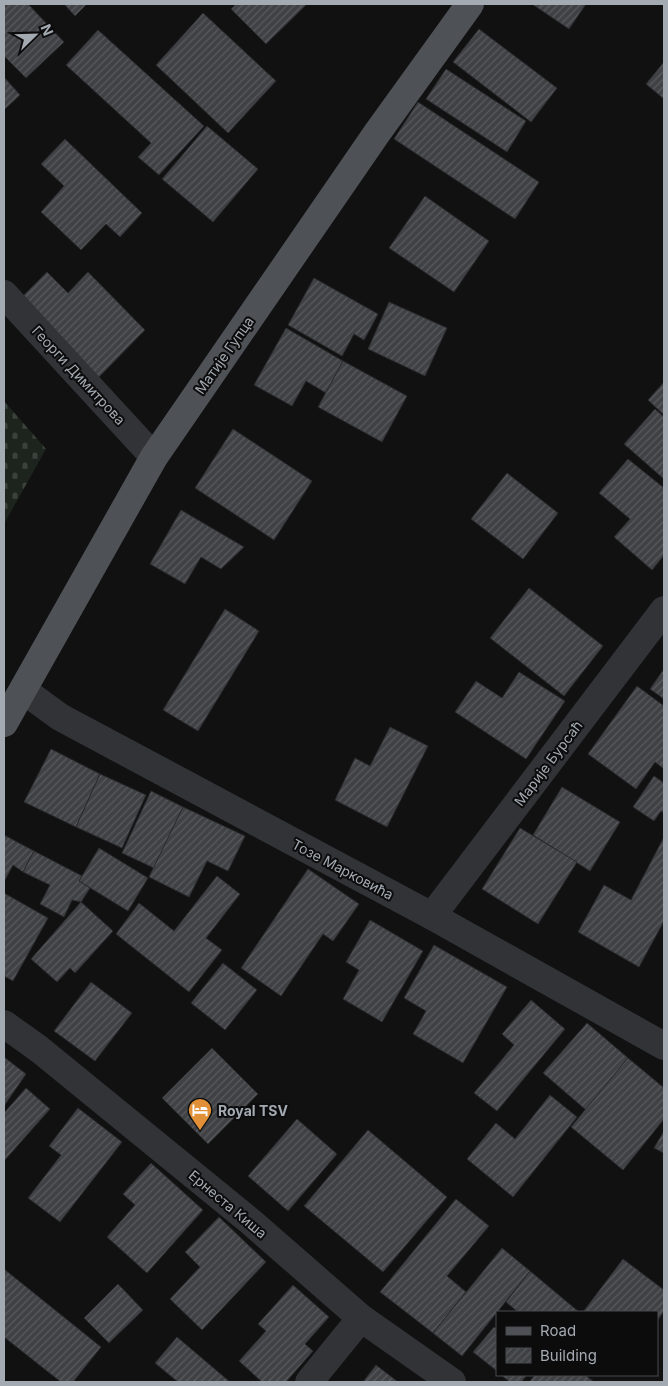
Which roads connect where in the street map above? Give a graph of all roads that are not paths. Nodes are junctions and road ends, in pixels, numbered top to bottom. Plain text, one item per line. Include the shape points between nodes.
1 (470, 4) edge
2 (4, 294) edge
3 (154, 457) junction
4 (664, 610) edge
5 (23, 690) junction
6 (4, 723) edge
7 (432, 916) junction
8 (4, 1024) edge
9 (664, 1046) edge
10 (361, 1318) junction
11 (310, 1382) edge
12 (452, 1382) edge

1 - 3 main road, Матије Гупца via 371,141
2 - 3 street, Георги Димитрова
3 - 5 main road, Матије Гупца
4 - 7 street, Марије Бурсаћ
5 - 6 main road, Матије Гупца
5 - 7 street, Тозе Марковића via 60,717
7 - 9 street, Тозе Марковића
8 - 10 street, Ернеста Киша via 39,1048
10 - 11 street
10 - 12 street, Ернеста Киша

